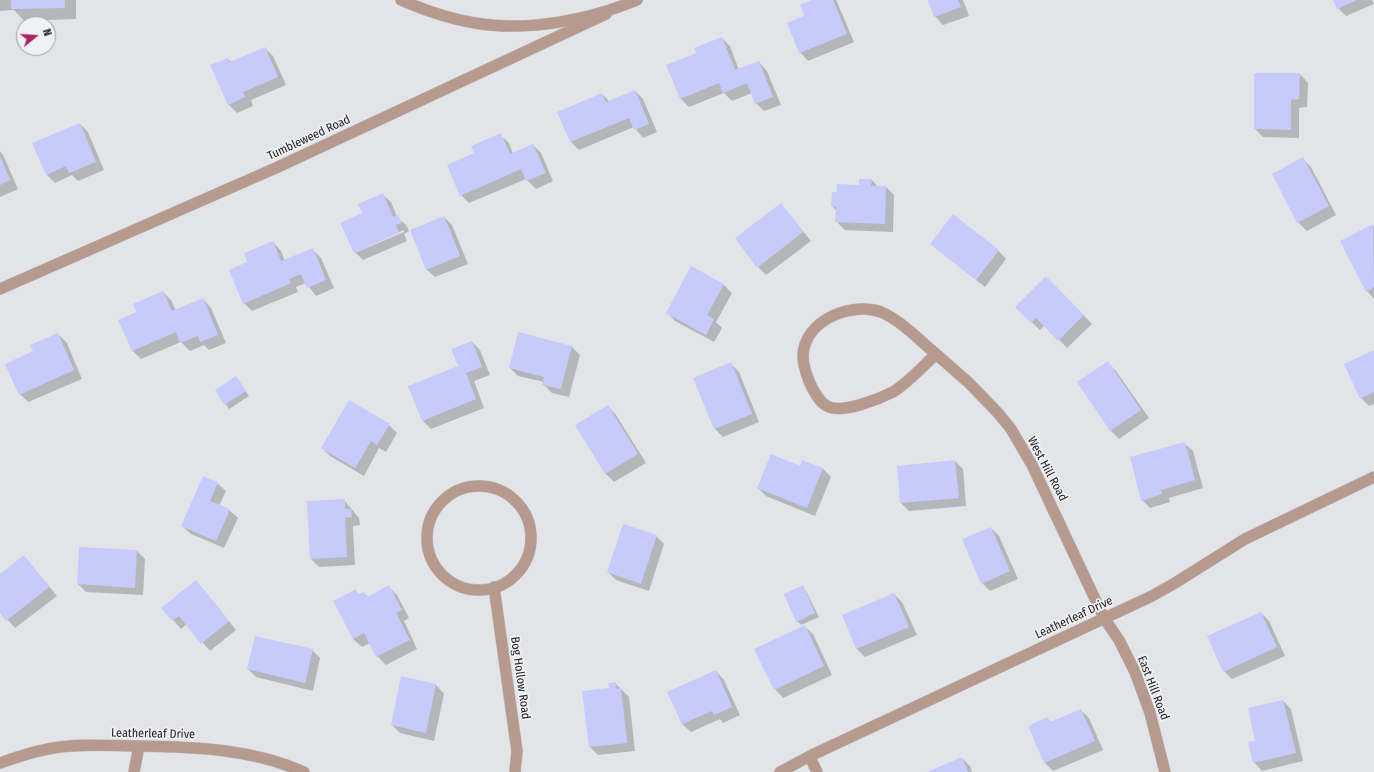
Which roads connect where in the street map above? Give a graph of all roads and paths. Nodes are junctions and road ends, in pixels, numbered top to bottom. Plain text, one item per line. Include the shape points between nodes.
1 (402, 0) edge
2 (637, 0) edge
3 (627, 5) junction
4 (0, 289) edge
5 (936, 354) junction
6 (1374, 477) edge
7 (494, 587) junction
8 (1104, 618) junction
9 (139, 746) junction
10 (810, 757) junction
11 (0, 763) edge
12 (134, 772) edge
13 (304, 772) edge
14 (515, 772) edge
15 (780, 772) edge
16 (817, 772) edge
17 (1165, 772) edge

1 - 3 street via 451,18 495,25 555,22
2 - 3 street
3 - 4 street, Tumbleweed Road via 278,167
5 - 5 street, West Hill Road via 893,392 840,409 829,407 821,401 809,381 803,348 818,326 829,318 844,311 863,309 894,318
5 - 8 street, West Hill Road via 998,413 1022,447 1042,484
6 - 8 street, Leatherleaf Drive via 1245,539 1174,584
7 - 7 street via 511,580 524,562 530,540 528,519 517,502 497,489 474,486 448,496 437,507 428,528 427,541 430,554 444,576 460,586 483,590
7 - 14 street, Bog Hollow Road via 517,751
8 - 10 street, Leatherleaf Drive
8 - 17 street, East Hill Road via 1125,652 1143,692 1158,739
9 - 11 street, Leatherleaf Drive via 53,748
9 - 12 street
9 - 13 street, Leatherleaf Drive via 189,747 232,752 263,758
10 - 15 street, Leatherleaf Drive
10 - 16 street

